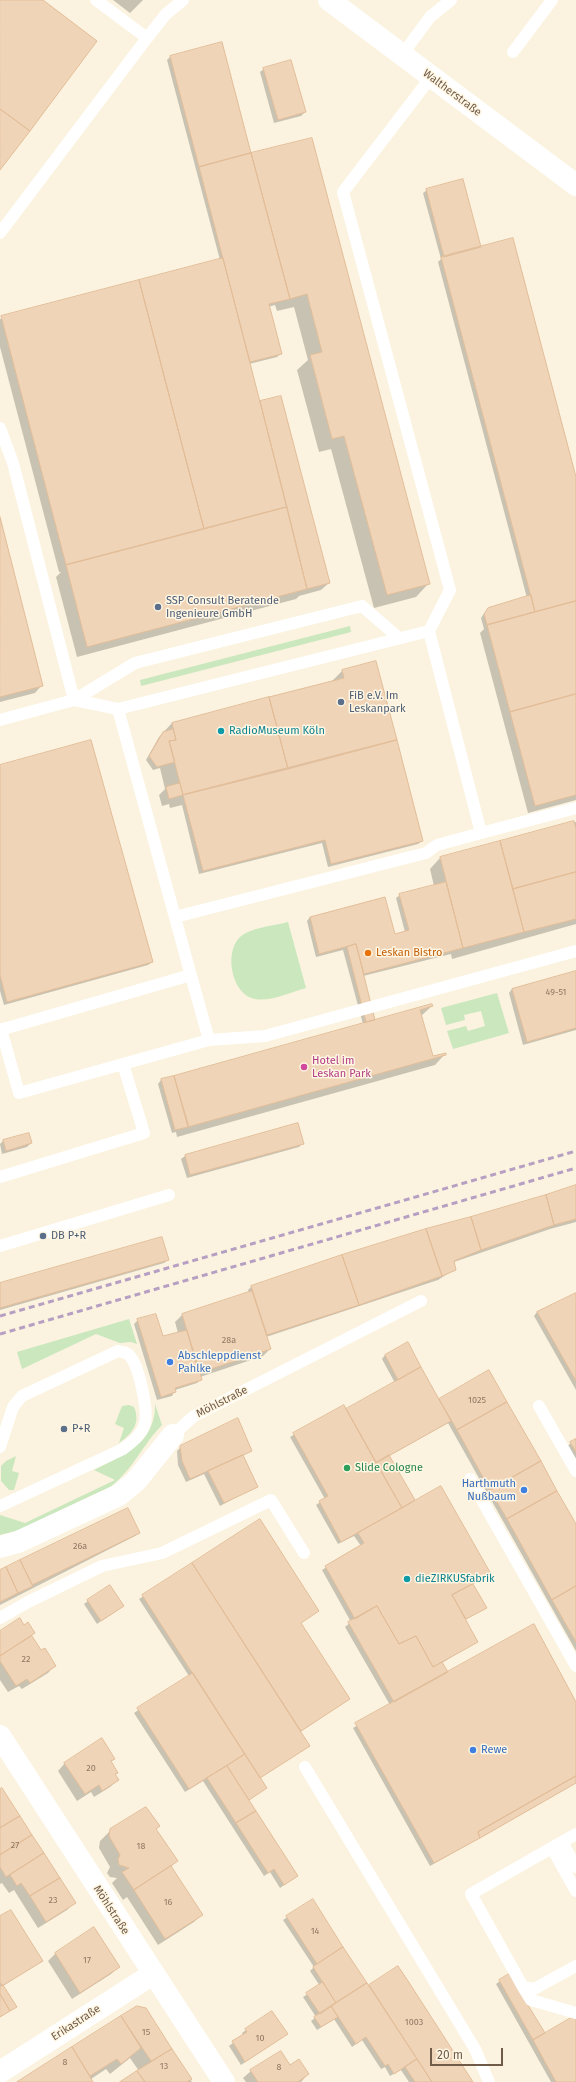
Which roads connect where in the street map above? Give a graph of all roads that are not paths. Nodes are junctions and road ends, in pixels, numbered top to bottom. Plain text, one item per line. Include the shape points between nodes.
1 (96, 0) edge
2 (183, 0) edge
3 (329, 0) edge
4 (450, 0) edge
5 (552, 0) edge
6 (147, 38) junction
7 (513, 52) dead end
8 (402, 55) junction
9 (431, 77) junction
10 (576, 185) edge
11 (0, 233) edge
12 (0, 428) edge
13 (429, 631) junction
14 (399, 638) junction
15 (74, 700) junction
16 (118, 709) junction
17 (0, 720) edge
18 (576, 808) edge
19 (482, 833) junction
20 (175, 917) junction
21 (576, 951) edge
22 (191, 975) junction
23 (0, 1030) edge
24 (209, 1040) junction
25 (123, 1064) junction
26 (0, 1177) edge
27 (169, 1195) dead end
28 (0, 1246) edge
29 (421, 1301) dead end
30 (539, 1406) dead end
31 (173, 1435) joint
32 (2, 1442) edge
33 (576, 1471) edge
34 (470, 1479) dead end
35 (0, 1506) edge
36 (0, 1547) edge
37 (304, 1553) dead end
38 (0, 1618) edge
39 (576, 1666) edge
40 (0, 1736) edge
41 (305, 1767) dead end
42 (576, 1834) edge
43 (557, 1845) junction
44 (576, 1867) edge
45 (576, 1891) edge
46 (576, 1966) edge
47 (153, 1974) junction
48 (523, 1987) junction
49 (576, 2013) edge
50 (0, 2072) edge
51 (224, 2082) edge
52 (489, 2082) edge

1 - 6 lane
2 - 6 lane via 166,14
3 - 8 street, Waltherstraße
4 - 8 lane via 430,16
5 - 7 lane
6 - 11 lane
8 - 9 street, Waltherstraße
9 - 10 street, Waltherstraße
9 - 13 lane via 343,192 450,590
12 - 15 lane via 12,463
13 - 14 lane
13 - 19 lane
14 - 15 lane via 362,606 135,663
14 - 16 lane
15 - 16 lane
15 - 17 lane
16 - 20 lane
18 - 19 lane
19 - 20 lane via 437,845 426,853
20 - 22 lane
21 - 24 lane via 264,1036
22 - 23 lane
22 - 24 lane
23 - 25 lane via 19,1093
24 - 25 lane
25 - 26 lane via 144,1133
27 - 28 lane
29 - 31 lane, Möhlstraße via 194,1416
30 - 33 lane
31 - 36 street, Möhlstraße via 136,1481 119,1495 18,1542
32 - 35 lane via 13,1407 22,1396 118,1351 128,1354 135,1363 146,1410 144,1425 137,1438 123,1449
34 - 39 lane
37 - 38 lane via 271,1500 162,1553 102,1566
40 - 47 street, Möhlstraße
41 - 52 lane via 475,2048
42 - 43 lane
43 - 44 lane
43 - 45 lane
43 - 48 lane via 471,1894
46 - 48 lane via 534,1989
47 - 50 street, Erikastraße
47 - 51 street, Möhlstraße
48 - 49 lane via 531,2000

